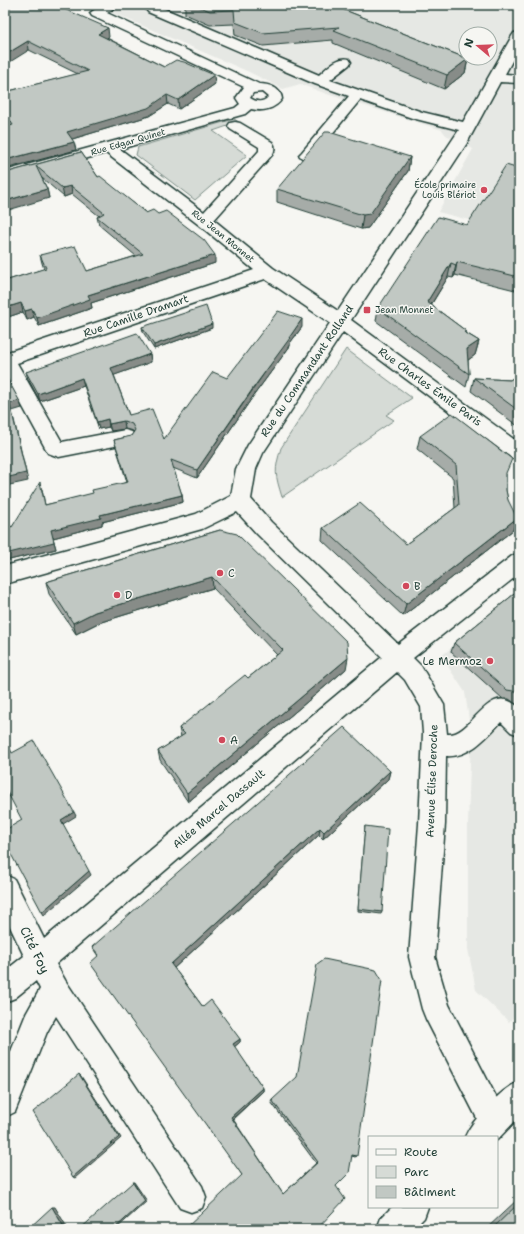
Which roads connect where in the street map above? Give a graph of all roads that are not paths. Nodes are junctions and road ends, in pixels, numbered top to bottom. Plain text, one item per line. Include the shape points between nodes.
1 (111, 5) edge
2 (153, 9) dead end
3 (519, 36) edge
4 (344, 62) dead end
5 (496, 78) junction
6 (519, 79) edge
7 (320, 81) junction
8 (258, 88) junction
9 (357, 95) junction
10 (249, 104) junction
11 (235, 126) dead end
12 (468, 128) junction
13 (109, 148) junction
14 (295, 169) edge
15 (5, 176) edge
16 (205, 220) junction
17 (267, 272) junction
18 (340, 321) junction
19 (5, 359) edge
20 (125, 437) edge
21 (519, 453) edge
22 (240, 501) junction
23 (519, 562) edge
24 (5, 575) edge
25 (397, 658) junction
26 (519, 724) edge
27 (435, 744) junction
28 (5, 888) edge
29 (41, 960) junction
30 (5, 988) edge
31 (55, 990) junction
32 (519, 1096) edge
33 (5, 1102) edge
34 (487, 1130) edge
35 (191, 1197) dead end
36 (412, 1208) edge
37 (392, 1229) edge

1 - 8 street via 97,13
2 - 7 street
3 - 5 street, Rue du Commandant Rolland
4 - 7 street
5 - 6 street
5 - 12 street, Rue du Commandant Rolland
7 - 9 street
8 - 10 street via 247,91 244,95 243,98
8 - 10 street, Rue Edgar Quinet via 269,90 275,99 267,105
9 - 12 street via 417,115
9 - 14 street
10 - 13 street, Rue Edgar Quinet via 240,111
11 - 16 street via 267,145 267,152
12 - 18 street, Rue du Commandant Rolland
13 - 15 street, Rue Edgar Quinet
13 - 16 street, Rue Jean Monnet
16 - 17 street, Rue Jean Monnet
17 - 18 street, Rue Jean Monnet
17 - 19 street, Rue Camille Dramart
18 - 21 street, Rue Charles Émile Paris
18 - 22 street, Rue du Commandant Rolland via 255,450 246,469
19 - 20 street via 55,448 59,450
22 - 24 street via 202,521
22 - 25 street, Avenue Élise Deroche via 264,528
23 - 25 street, Allée Marcel Dassault
25 - 27 street, Avenue Élise Deroche via 413,673 432,705
25 - 29 street, Allée Marcel Dassault
26 - 27 street via 506,711 496,711 477,731 455,746
27 - 34 street, Avenue Élise Deroche via 422,957 436,1009
28 - 29 street, Cité Foy
29 - 30 street, Allée Marcel Dassault
29 - 31 street, Cité Foy
31 - 33 street via 36,1024
31 - 35 street, Cité Foy
32 - 34 street
36 - 37 street

